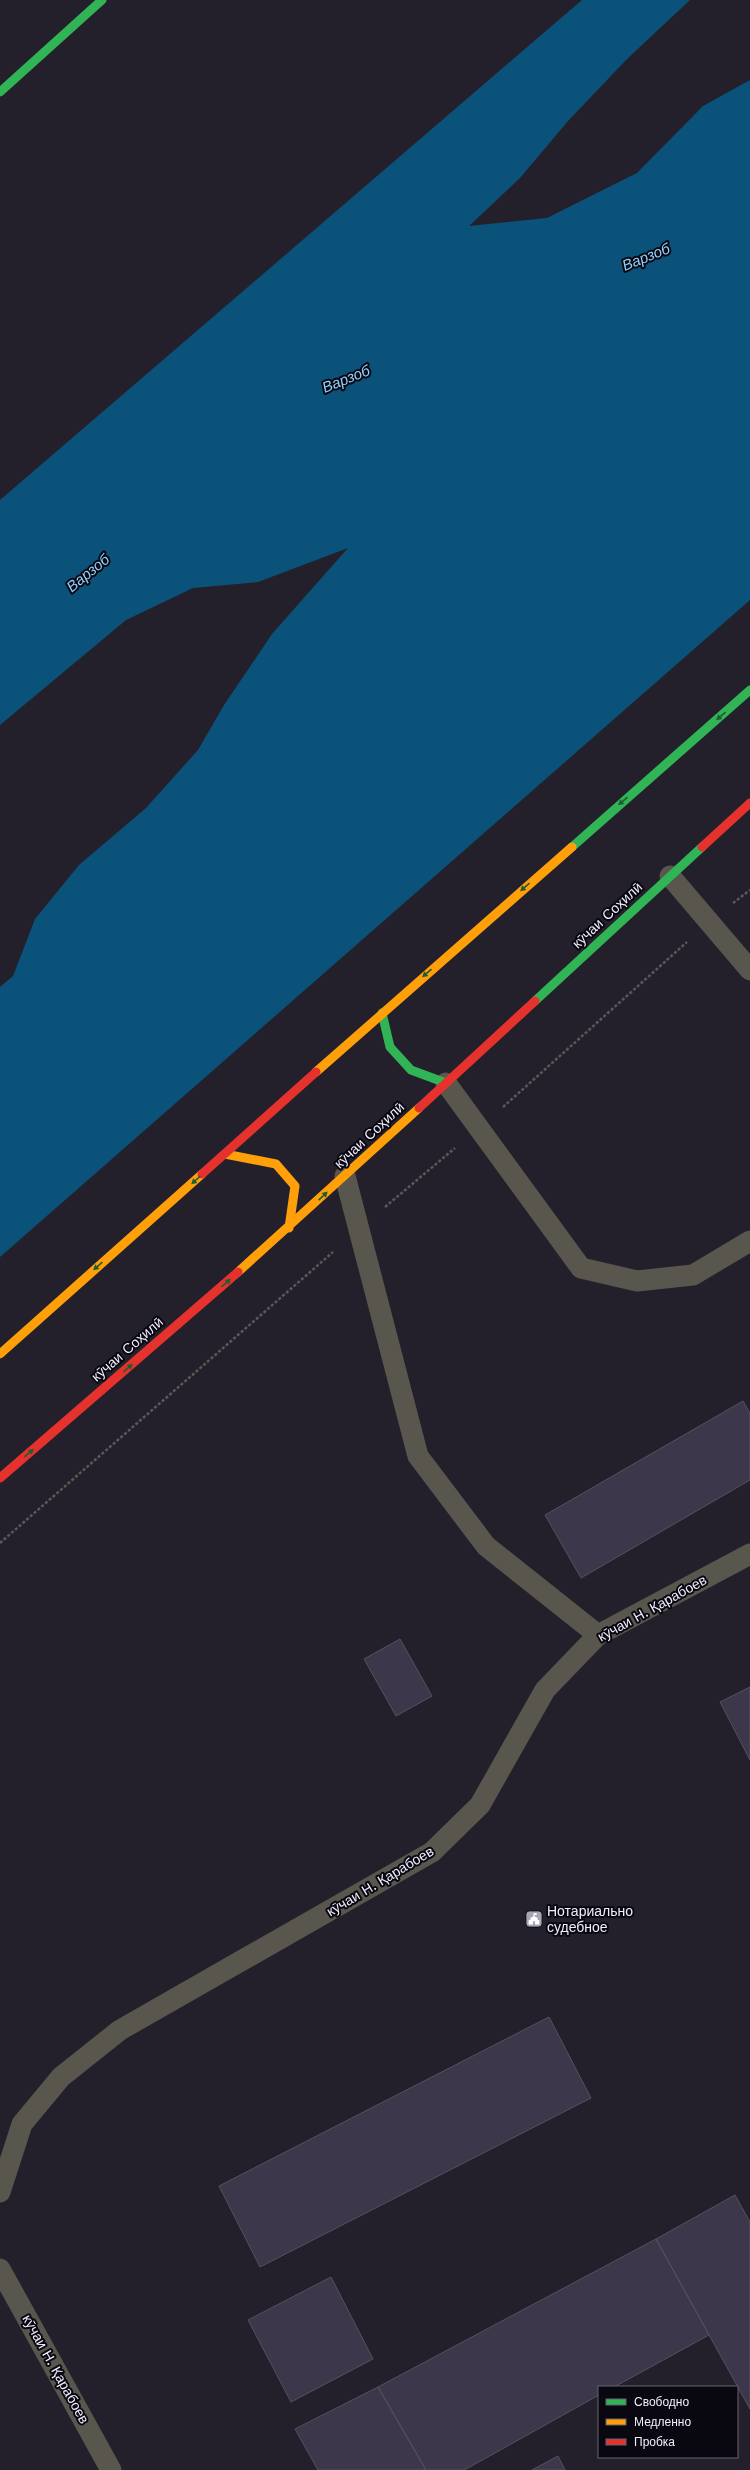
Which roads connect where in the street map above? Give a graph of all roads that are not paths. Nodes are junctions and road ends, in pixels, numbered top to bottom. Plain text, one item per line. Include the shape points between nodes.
1 (102, 0) edge
2 (0, 92) edge
3 (750, 690) edge
4 (750, 803) edge
5 (670, 876) junction
6 (750, 970) edge
7 (382, 1013) junction
8 (446, 1083) junction
9 (225, 1154) junction
10 (345, 1176) junction
11 (289, 1228) junction
12 (750, 1241) edge
13 (0, 1354) edge
14 (0, 1478) edge
15 (750, 1554) edge
16 (598, 1635) junction
17 (0, 2192) edge
18 (0, 2269) edge
19 (111, 2470) edge

1 - 2 main road
3 -> 7 main road
4 - 5 main road, кӯчаи Соҳилӣ
5 - 6 lane
5 - 8 main road, кӯчаи Соҳилӣ
7 - 8 main road via 390,1047 411,1070
7 - 9 main road
8 - 10 main road, кӯчаи Соҳилӣ
8 - 12 lane via 581,1268 637,1281 693,1275
9 - 11 main road via 276,1164 295,1186
9 -> 13 main road
11 -> 10 main road, кӯчаи Соҳилӣ
10 - 16 lane via 418,1456 486,1546
14 -> 11 main road, кӯчаи Соҳилӣ
15 - 16 lane, кӯчаи Н. Қарабоев
16 - 17 lane, кӯчаи Н. Қарабоев via 544,1690 480,1806 432,1852 120,2030 61,2077 22,2124
18 - 19 lane, кӯчаи Н. Қарабоев

